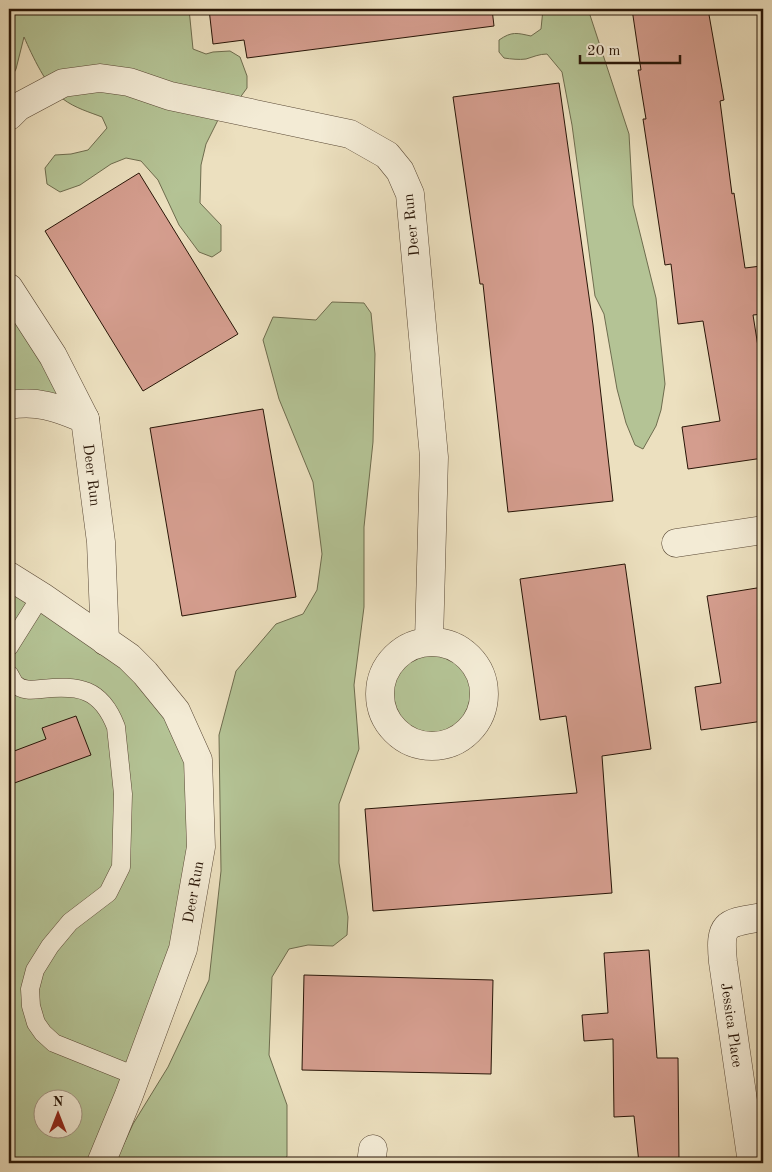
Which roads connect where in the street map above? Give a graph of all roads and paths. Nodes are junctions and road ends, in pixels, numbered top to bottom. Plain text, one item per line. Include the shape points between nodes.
1 (9, 116) edge
2 (11, 300) edge
3 (9, 405) edge
4 (85, 419) junction
5 (763, 530) edge
6 (676, 543) dead end
7 (9, 576) edge
8 (40, 596) junction
9 (105, 641) junction
10 (429, 641) dead end
11 (9, 647) edge
12 (9, 674) edge
13 (763, 918) edge
14 (136, 1076) junction
15 (101, 1163) edge
16 (752, 1163) edge

1 - 10 street, Deer Run via 18,107 63,83 100,78 129,82 170,96 350,134 387,155 400,171 410,194 434,457
2 - 4 street, Deer Run via 53,356
3 - 4 street via 35,403 54,406
4 - 9 street, Deer Run via 101,542
5 - 6 street
7 - 8 street, Deer Run
8 - 9 street, Deer Run
8 - 11 lane
9 - 14 street, Deer Run via 129,657 176,710 198,760 202,847 183,949
12 - 14 lane via 24,689 86,690 104,704 116,727 123,794 121,867 108,893 70,922 50,946 35,970 30,989 36,1023 54,1043
13 - 16 street, Jessica Place via 729,924 722,938
14 - 15 street, Deer Run

